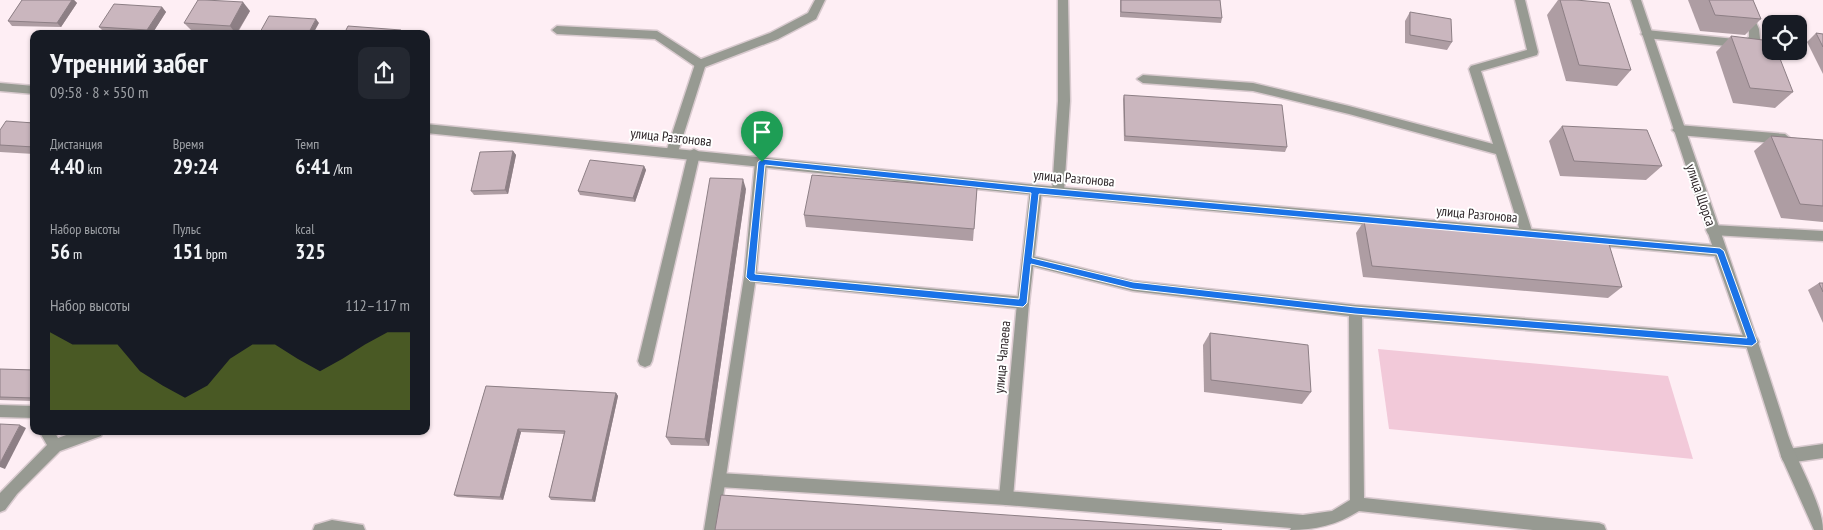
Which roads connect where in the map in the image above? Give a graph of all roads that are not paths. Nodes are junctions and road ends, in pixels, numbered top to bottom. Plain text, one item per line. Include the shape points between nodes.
1 (820, 0) edge
2 (1063, 0) edge
3 (1520, 0) edge
4 (1636, 0) edge
5 (1741, 0) edge
6 (557, 30) dead end
7 (1646, 34) junction
8 (700, 64) junction
9 (1143, 79) dead end
10 (0, 87) edge
11 (30, 90) edge
12 (430, 128) edge
13 (1678, 130) junction
14 (1794, 140) edge
15 (1502, 151) junction
16 (672, 152) junction
17 (694, 154) junction
18 (762, 162) junction
19 (1036, 190) junction
20 (1058, 192) junction
21 (1712, 230) junction
22 (1527, 234) junction
23 (1823, 236) edge
24 (1720, 251) junction
25 (1028, 260) junction
26 (750, 277) junction
27 (1023, 303) junction
28 (1355, 311) junction
29 (1752, 342) junction
30 (645, 361) dead end
31 (0, 411) edge
32 (30, 412) edge
33 (48, 435) edge
34 (85, 435) edge
35 (54, 446) junction
36 (1823, 451) edge
37 (1788, 456) junction
38 (719, 480) junction
39 (6, 488) edge
40 (1006, 498) junction
41 (1357, 504) junction
42 (0, 505) edge
43 (1300, 526) edge
44 (320, 530) edge
45 (358, 530) edge
46 (711, 530) edge
47 (1599, 530) edge
48 (1821, 530) edge

1 - 8 street via 812,16 774,36
2 - 20 street via 1064,101
3 - 15 street via 1533,52 1475,69
4 - 7 street, улица Щорса
5 - 7 street via 1754,29 1755,39 1746,44
6 - 8 street via 657,35
7 - 13 street, улица Щорса
8 - 16 street
9 - 15 street via 1253,87
10 - 11 street
12 - 16 street, улица Разгонова
13 - 14 street
13 - 21 street, улица Щорса
15 - 22 street
16 - 17 street, улица Разгонова
17 - 18 street, улица Разгонова
17 - 30 street
18 - 19 street, улица Разгонова
18 - 26 street
19 - 20 street, улица Разгонова
19 - 25 street, улица Чапаева
20 - 22 street, улица Разгонова
21 - 23 street
21 - 24 street, улица Щорса
22 - 24 street, улица Разгонова
24 - 29 street, улица Щорса
25 - 27 street, улица Чапаева
25 - 28 street via 1133,286
26 - 27 street
26 - 38 street
27 - 40 street, улица Чапаева
28 - 29 street
28 - 41 street
29 - 37 street, улица Щорса
31 - 32 street
33 - 35 street
34 - 35 street
35 - 39 street
36 - 37 street
37 - 48 street, улица Щорса
38 - 40 street
38 - 46 street
39 - 42 street
40 - 43 street
41 - 43 street via 1337,517
41 - 47 street
44 - 45 street via 332,527

